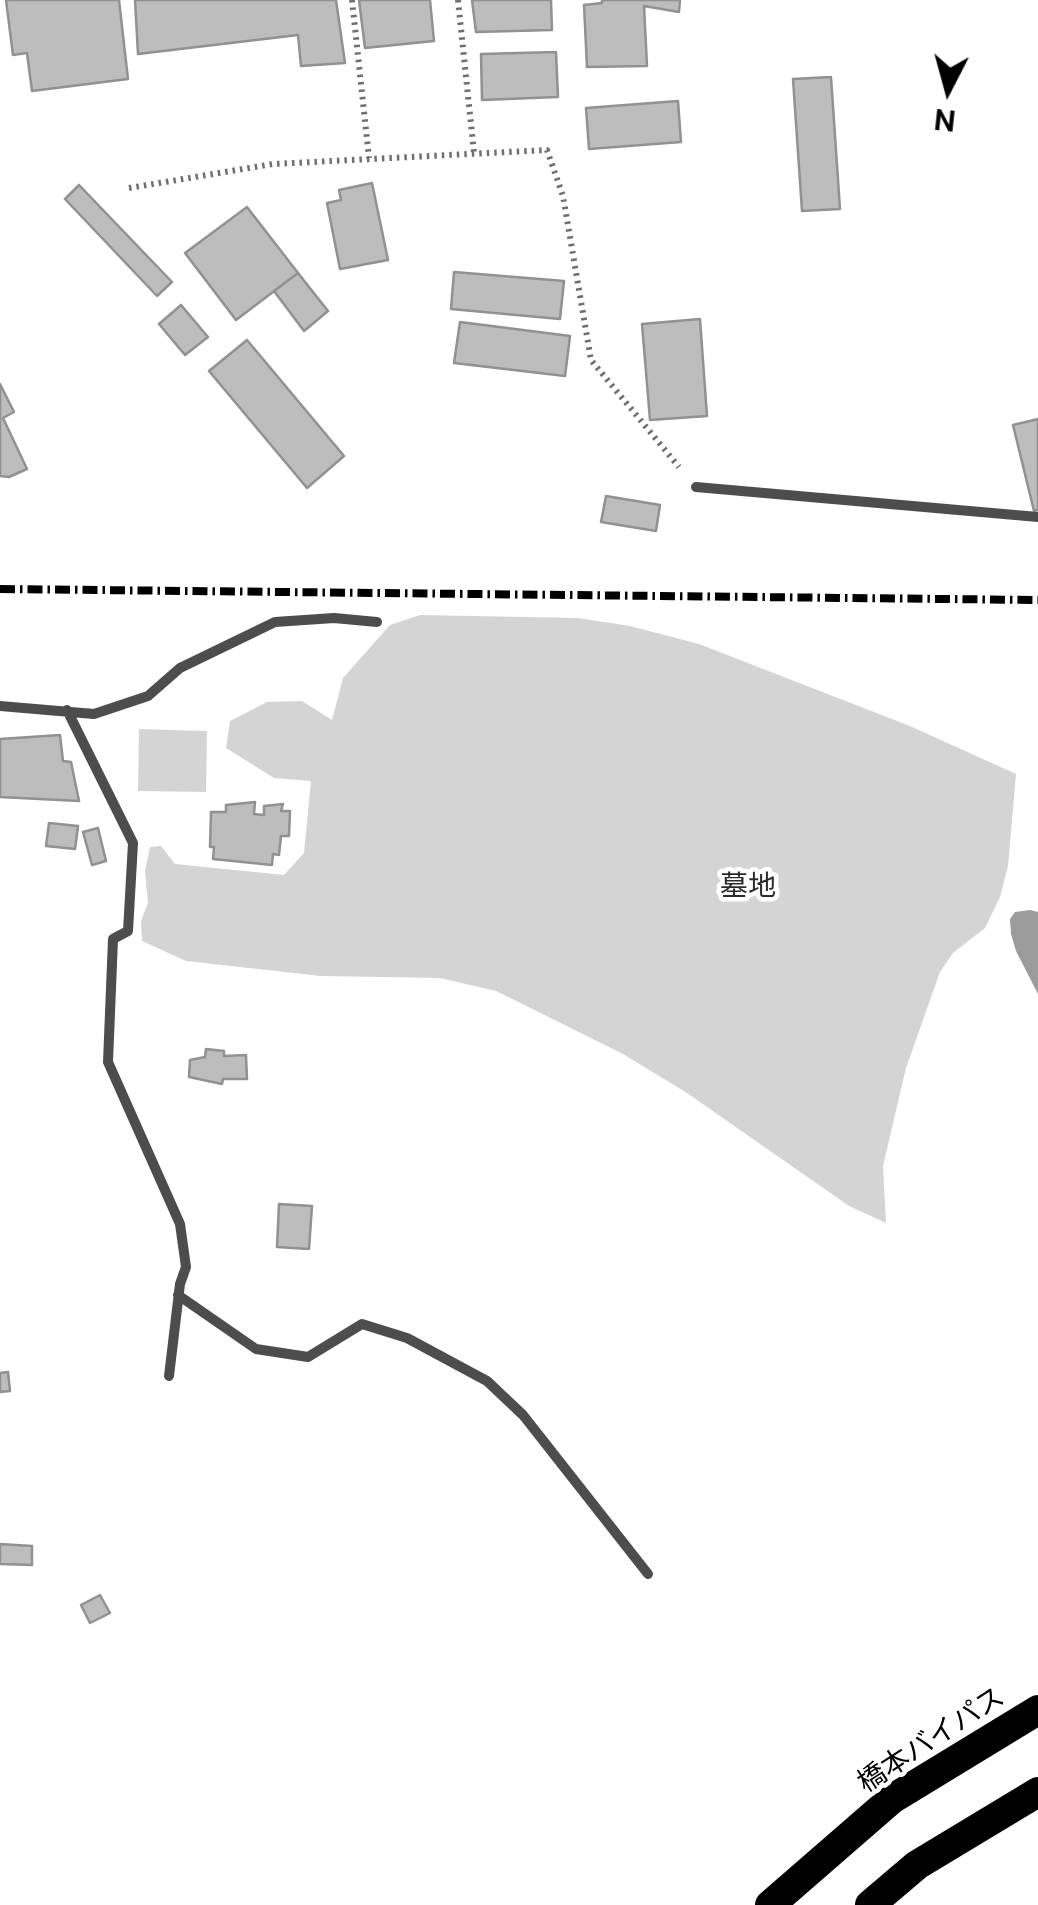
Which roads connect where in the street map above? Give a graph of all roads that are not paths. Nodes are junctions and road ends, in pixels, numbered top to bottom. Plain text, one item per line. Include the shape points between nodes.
1 (696, 488) road end
2 (1038, 518) edge
3 (376, 622) dead end
4 (0, 706) edge
5 (68, 710) junction
6 (178, 1296) junction
7 (169, 1376) dead end
8 (648, 1574) dead end
9 (1038, 1710) edge
10 (1038, 1792) edge
11 (770, 1905) edge
12 (870, 1905) edge

1 - 2 street
3 - 5 street via 275,622 180,668 148,696 94,714
4 - 5 street
5 - 6 street via 134,844 128,931 113,939 108,1062 180,1224 186,1266
6 - 7 street
6 - 8 street via 256,1348 308,1357 362,1324 406,1338 486,1381 523,1415
9 - 11 highway, 橋本バイパス via 892,1799
10 - 12 highway via 917,1865

